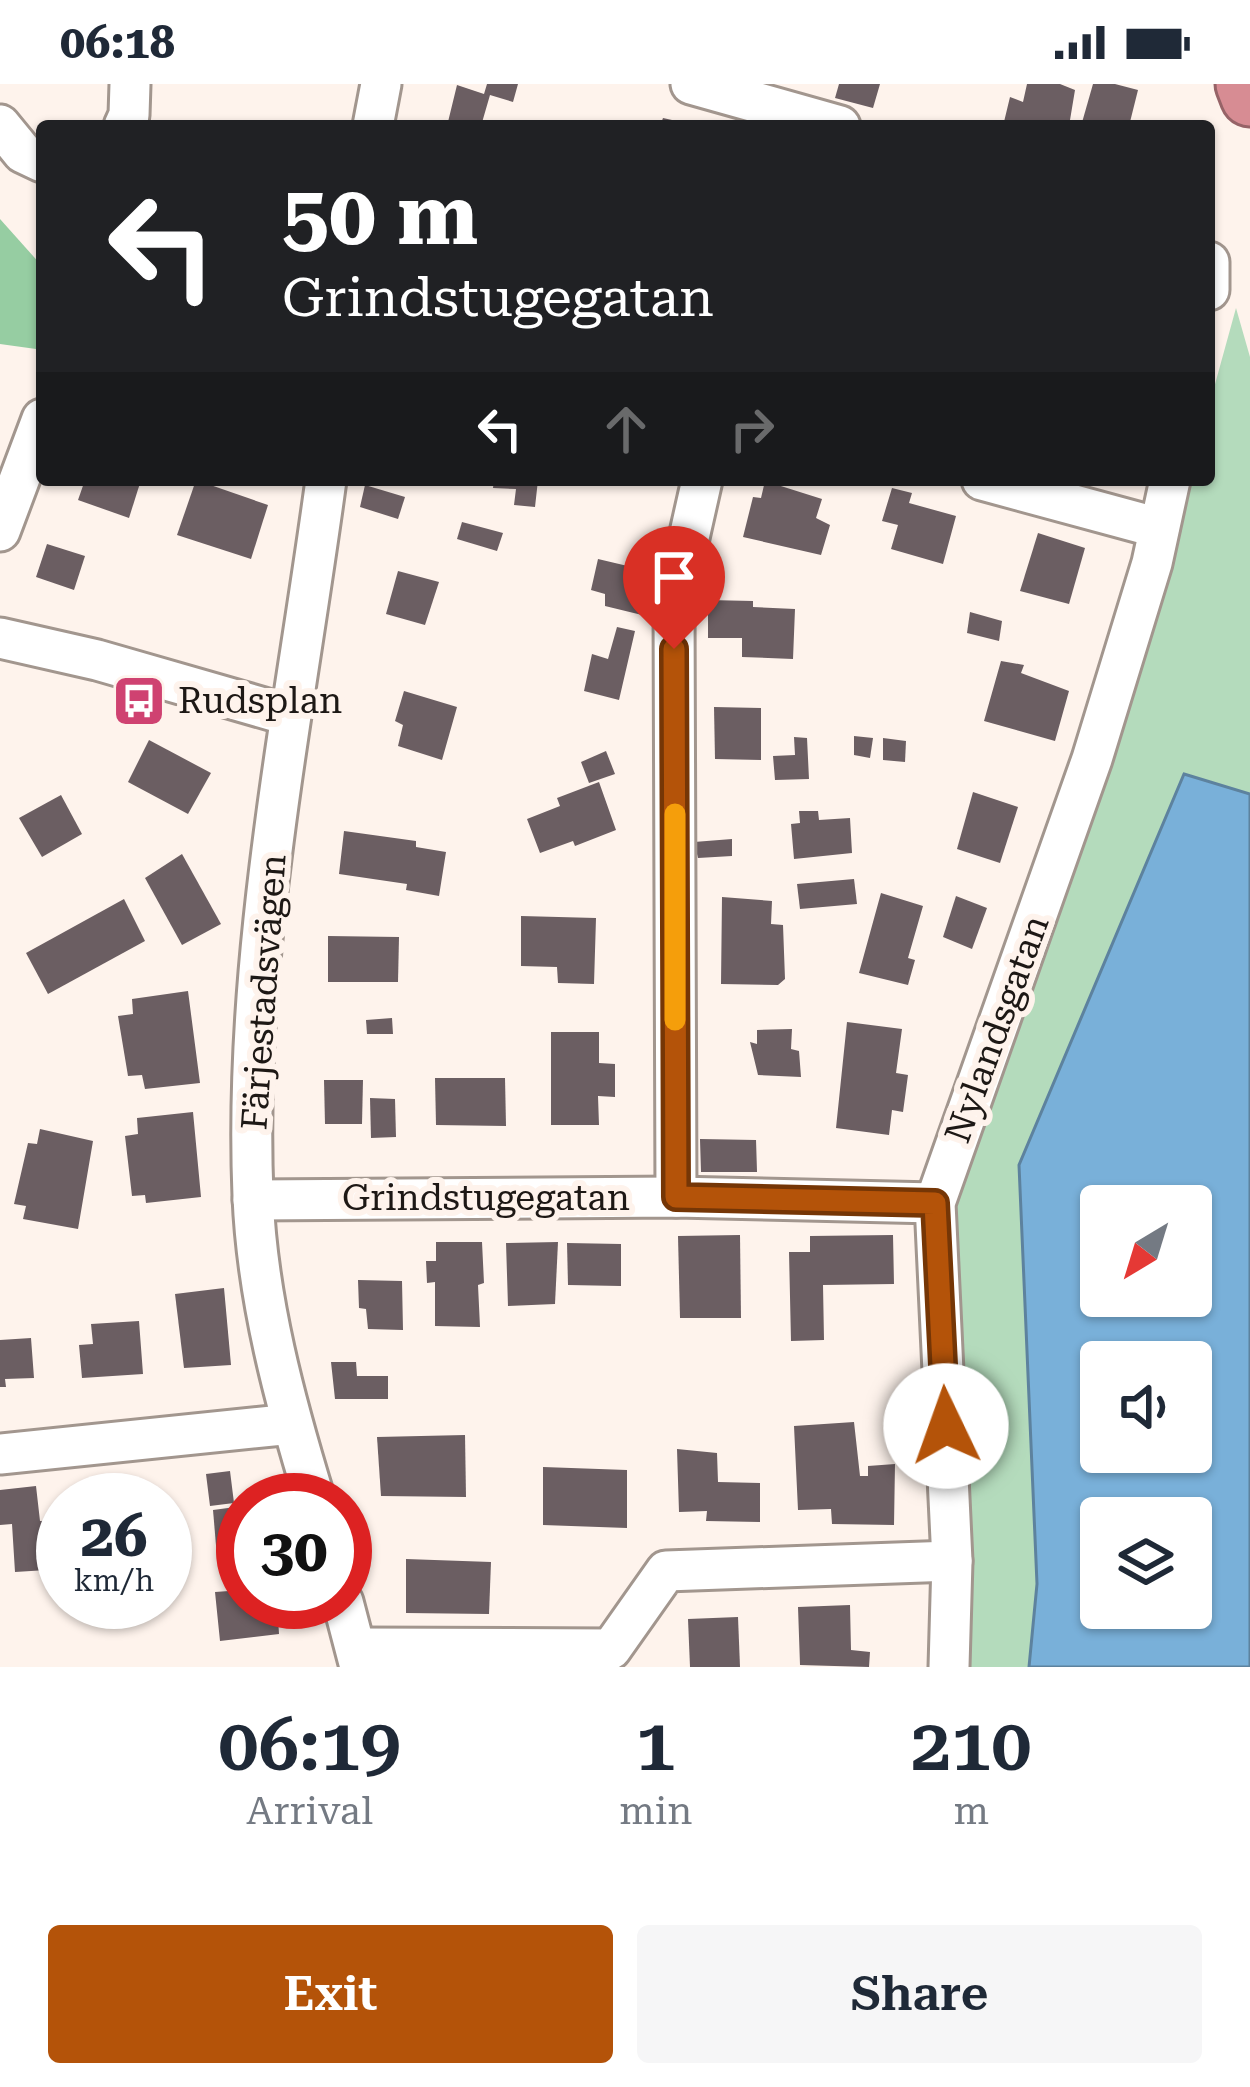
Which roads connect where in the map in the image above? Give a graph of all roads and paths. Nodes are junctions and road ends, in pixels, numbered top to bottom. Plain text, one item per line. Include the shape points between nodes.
1 (381, 84) edge
2 (691, 84) edge
3 (1245, 84) edge
4 (1250, 97) edge
5 (786, 107) edge
6 (374, 120) edge
7 (823, 120) edge
8 (0, 125) edge
9 (36, 159) edge
10 (36, 435) edge
11 (325, 486) edge
12 (701, 486) edge
13 (1004, 486) edge
14 (1169, 486) edge
15 (1159, 528) junction
16 (0, 531) edge
17 (0, 638) edge
18 (288, 715) junction
19 (676, 1197) junction
20 (253, 1200) junction
21 (935, 1203) junction
22 (292, 1424) junction
23 (0, 1454) edge
24 (307, 1473) edge
25 (952, 1561) junction
26 (350, 1629) edge
27 (358, 1658) edge
28 (949, 1667) edge

1 - 6 street
2 - 5 street
3 - 4 highway
5 - 7 street
8 - 9 street
10 - 16 street
11 - 18 street, Färjestadsvägen
12 - 19 street via 674,604
13 - 15 street
14 - 15 street, Nylandsgatan
15 - 21 street, Nylandsgatan via 1092,759
17 - 18 street
18 - 20 street, Färjestadsvägen via 252,1054
19 - 20 street, Grindstugegatan
19 - 21 street, Grindstugegatan
20 - 22 street, Färjestadsvägen
21 - 25 street, Nylandsgatan
22 - 23 street
22 - 24 street, Färjestadsvägen
25 - 27 street via 666,1571 611,1648
25 - 28 street, Nylandsgatan
26 - 27 street

